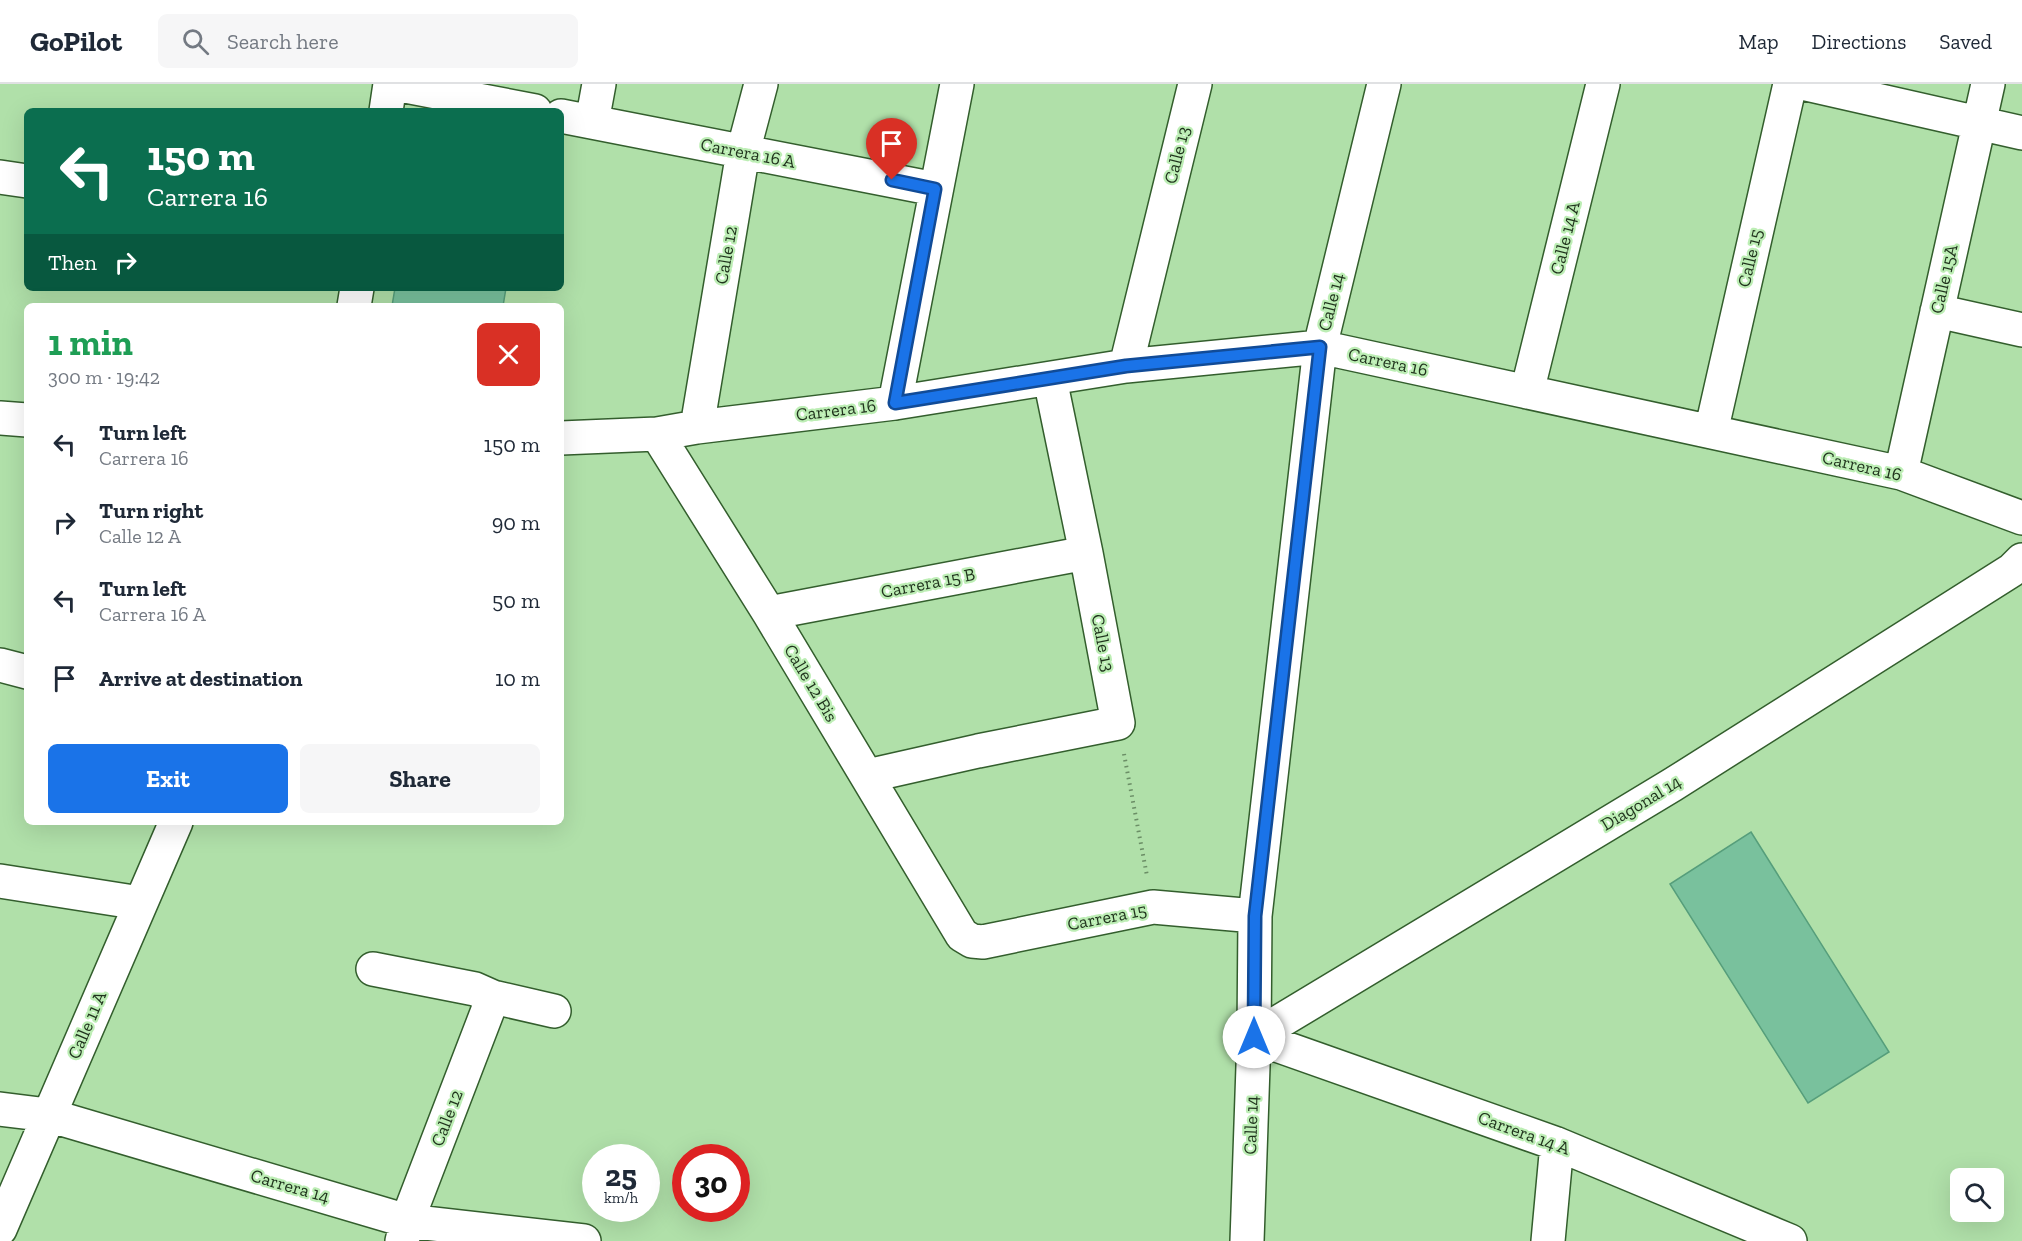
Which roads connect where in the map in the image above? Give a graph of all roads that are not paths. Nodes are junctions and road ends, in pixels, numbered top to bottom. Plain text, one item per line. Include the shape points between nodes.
1 (390, 84) edge
2 (395, 84) edge
3 (599, 84) edge
4 (760, 84) edge
5 (957, 84) edge
6 (1195, 84) edge
7 (1384, 84) edge
8 (1603, 84) edge
9 (1790, 84) edge
10 (1806, 84) edge
11 (1988, 84) edge
12 (386, 108) edge
13 (519, 108) edge
14 (576, 119) edge
15 (1980, 123) junction
16 (2022, 133) edge
17 (743, 152) junction
18 (0, 177) edge
19 (24, 181) edge
20 (935, 189) junction
21 (1937, 310) junction
22 (2022, 330) edge
23 (1320, 347) junction
24 (1126, 366) junction
25 (1050, 379) junction
26 (1527, 392) junction
27 (895, 403) junction
28 (0, 418) edge
29 (24, 420) edge
30 (697, 427) junction
31 (1711, 432) junction
32 (657, 434) junction
33 (564, 438) edge
34 (1901, 473) junction
35 (2022, 518) edge
36 (1086, 554) junction
37 (2022, 560) edge
38 (769, 614) junction
39 (0, 665) edge
40 (24, 671) edge
41 (867, 776) junction
42 (175, 825) edge
43 (0, 881) edge
44 (140, 903) junction
45 (1255, 916) junction
46 (962, 934) joint
47 (373, 969) dead end
48 (493, 997) junction
49 (554, 1011) dead end
50 (1254, 1037) junction
51 (0, 1109) edge
52 (48, 1115) junction
53 (1557, 1144) junction
54 (0, 1229) edge
55 (405, 1231) edge
56 (584, 1241) edge
57 (1247, 1241) edge
58 (1548, 1241) edge
59 (1791, 1241) edge

1 - 12 street
2 - 13 street
3 - 14 street
4 - 17 street, Calle 12
5 - 20 street
6 - 24 street, Calle 13
7 - 23 street, Calle 14
8 - 26 street, Calle 14 A
9 - 31 street, Calle 15
10 - 15 street
11 - 15 street, Calle 15A
14 - 17 street, Carrera 16 A
15 - 16 street
15 - 21 street, Calle 15A
17 - 20 street, Carrera 16 A
17 - 30 street, Calle 12
18 - 19 street
20 - 27 street
21 - 22 street
21 - 34 street, Calle 15A
23 - 24 street, Carrera 16
23 - 26 street, Carrera 16
23 - 45 street, Calle 14
24 - 25 street, Carrera 16
25 - 27 street, Carrera 16
25 - 36 street, Calle 13
26 - 31 street, Carrera 16
27 - 30 street, Carrera 16
28 - 29 street
30 - 32 street, Carrera 16
31 - 34 street, Carrera 16
32 - 33 street, Carrera 16
32 - 38 street, Calle 12 Bis
34 - 35 street, Carrera 16
36 - 38 street, Carrera 15 B
36 - 41 street, Calle 13 via 1118,723
37 - 50 street, Diagonal 14 via 2012,570 1672,785
38 - 41 street, Calle 12 Bis
39 - 40 street
41 - 46 street, Calle 12 Bis
42 - 44 street, Calle 11 A
43 - 44 street
44 - 52 street, Calle 11 A
45 - 46 street, Carrera 15 via 1153,907 983,942
45 - 50 street, Calle 14
47 - 48 street via 475,989
48 - 49 street
48 - 55 street, Calle 12
50 - 53 street, Carrera 14 A
50 - 57 street, Calle 14
51 - 52 street, Carrera 14
52 - 54 street, Calle 11 A
52 - 55 street, Carrera 14
53 - 58 street
53 - 59 street, Carrera 14 A
55 - 56 street, Carrera 14

